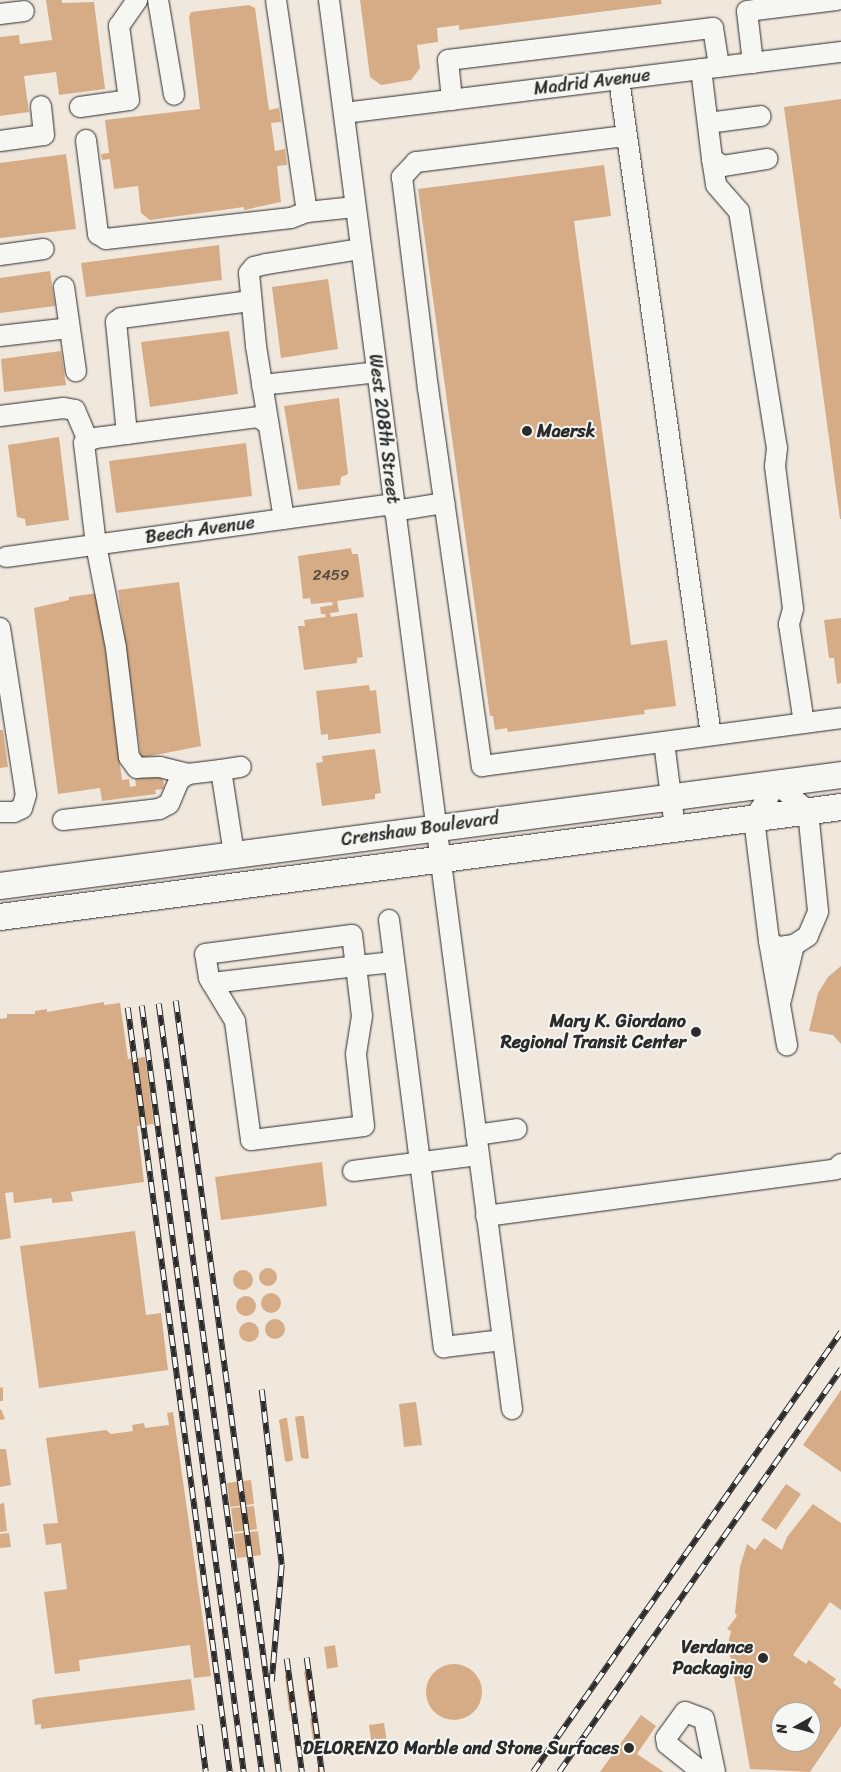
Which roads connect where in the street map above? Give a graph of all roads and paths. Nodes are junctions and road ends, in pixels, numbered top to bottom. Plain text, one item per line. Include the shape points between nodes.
1 (136, 0) edge
2 (158, 0) edge
3 (276, 0) edge
4 (329, 0) edge
5 (836, 0) edge
6 (24, 11) dead end
7 (0, 14) edge
8 (841, 52) edge
9 (753, 63) junction
10 (710, 68) junction
11 (619, 79) junction
12 (174, 95) dead end
13 (452, 100) junction
14 (41, 106) dead end
15 (80, 107) dead end
16 (344, 113) junction
17 (761, 116) dead end
18 (708, 123) junction
19 (625, 136) junction
20 (86, 140) dead end
21 (0, 141) edge
22 (712, 159) junction
23 (767, 159) dead end
24 (355, 207) junction
25 (307, 212) junction
26 (44, 249) dead end
27 (361, 249) junction
28 (0, 255) edge
29 (64, 287) dead end
30 (250, 301) junction
31 (70, 328) junction
32 (0, 336) edge
33 (76, 371) dead end
34 (377, 372) junction
35 (262, 385) junction
36 (0, 416) edge
37 (268, 424) junction
38 (127, 434) junction
39 (88, 442) junction
40 (444, 503) junction
41 (394, 508) junction
42 (284, 519) junction
43 (96, 545) junction
44 (2, 555) edge
45 (0, 628) edge
46 (841, 718) edge
47 (804, 722) junction
48 (711, 735) junction
49 (664, 742) junction
50 (188, 774) junction
51 (841, 776) edge
52 (777, 784) junction
53 (671, 797) junction
54 (841, 807) edge
55 (808, 811) junction
56 (0, 812) edge
57 (754, 818) junction
58 (63, 820) dead end
59 (435, 827) junction
60 (675, 828) junction
61 (234, 854) junction
62 (439, 859) junction
63 (0, 886) edge
64 (0, 917) edge
65 (388, 920) dead end
66 (769, 941) junction
67 (794, 944) junction
68 (394, 962) junction
69 (356, 966) junction
70 (212, 983) junction
71 (781, 1000) junction
72 (787, 1045) dead end
73 (517, 1129) dead end
74 (476, 1135) junction
75 (478, 1155) junction
76 (420, 1163) junction
77 (841, 1164) edge
78 (353, 1171) dead end
79 (486, 1216) junction
80 (503, 1340) junction
81 (512, 1409) dead end
82 (702, 1772) edge
83 (715, 1772) edge

1 - 15 street via 119,26 129,100
2 - 12 street
3 - 25 street
4 - 16 street, West 208th Street
5 - 9 street via 747,11
6 - 7 street
8 - 9 street, Madrid Avenue
9 - 10 street, Madrid Avenue
10 - 11 street, Madrid Avenue
10 - 13 street via 713,28 448,60
10 - 18 street
11 - 13 street, Madrid Avenue
11 - 19 street
13 - 16 street, Madrid Avenue
14 - 21 street via 44,135
16 - 24 street, West 208th Street
17 - 18 street
18 - 22 street
19 - 40 street via 416,162 402,176
19 - 48 street
20 - 25 street via 98,234 106,239 291,218
22 - 23 street via 723,166
22 - 47 street via 716,185 739,211 778,448 775,466 793,609 789,624
24 - 25 street
24 - 27 street, West 208th Street
26 - 28 street
27 - 30 street via 254,267 248,278
27 - 34 street, West 208th Street
29 - 31 street
30 - 35 street
30 - 38 street via 121,318 116,322
31 - 32 street
31 - 33 street
34 - 35 street
34 - 41 street, West 208th Street
35 - 37 street
36 - 39 street via 63,408 75,410
37 - 38 street via 258,417
37 - 42 street
38 - 39 street
39 - 43 street via 84,444 84,453
40 - 41 street, Beech Avenue
40 - 49 street via 482,766
41 - 42 street, Beech Avenue
41 - 59 street, West 208th Street
42 - 43 street, Beech Avenue
43 - 44 street, Beech Avenue
43 - 50 street via 116,648 129,757 137,768 160,767
45 - 56 street via 26,796 22,808 14,812
46 - 47 street
47 - 48 street
48 - 49 street
49 - 53 street
50 - 58 street via 179,780 169,804 159,809
50 - 61 street via 231,769
51 - 52 main road, Crenshaw Boulevard
52 - 53 main road, Crenshaw Boulevard
52 - 55 street
52 - 57 street
53 - 59 main road, Crenshaw Boulevard
53 - 60 street
54 - 55 main road, Crenshaw Boulevard
55 - 57 main road, Crenshaw Boulevard
55 - 67 street via 818,912 808,936
57 - 60 main road, Crenshaw Boulevard
57 - 66 street
59 - 61 main road, Crenshaw Boulevard
59 - 62 street, West 208th Street
60 - 62 main road, Crenshaw Boulevard
61 - 63 main road, Crenshaw Boulevard
62 - 64 main road, Crenshaw Boulevard
62 - 74 street, West 208th Street
65 - 68 street
66 - 67 street via 777,947
66 - 71 street via 775,988
67 - 71 street
68 - 69 street
68 - 76 street
69 - 70 street
69 - 70 street via 352,935 205,954
69 - 70 street via 362,1016 356,1054 364,1126 251,1140 235,1022
71 - 72 street
73 - 74 street
74 - 75 street, West 208th Street
75 - 76 street
75 - 79 street, West 208th Street
76 - 78 street
76 - 80 street via 444,1347
77 - 79 street via 836,1169
79 - 80 street, West 208th Street
80 - 81 street, West 208th Street
82 - 83 street via 667,1744 666,1738 685,1712 704,1719

